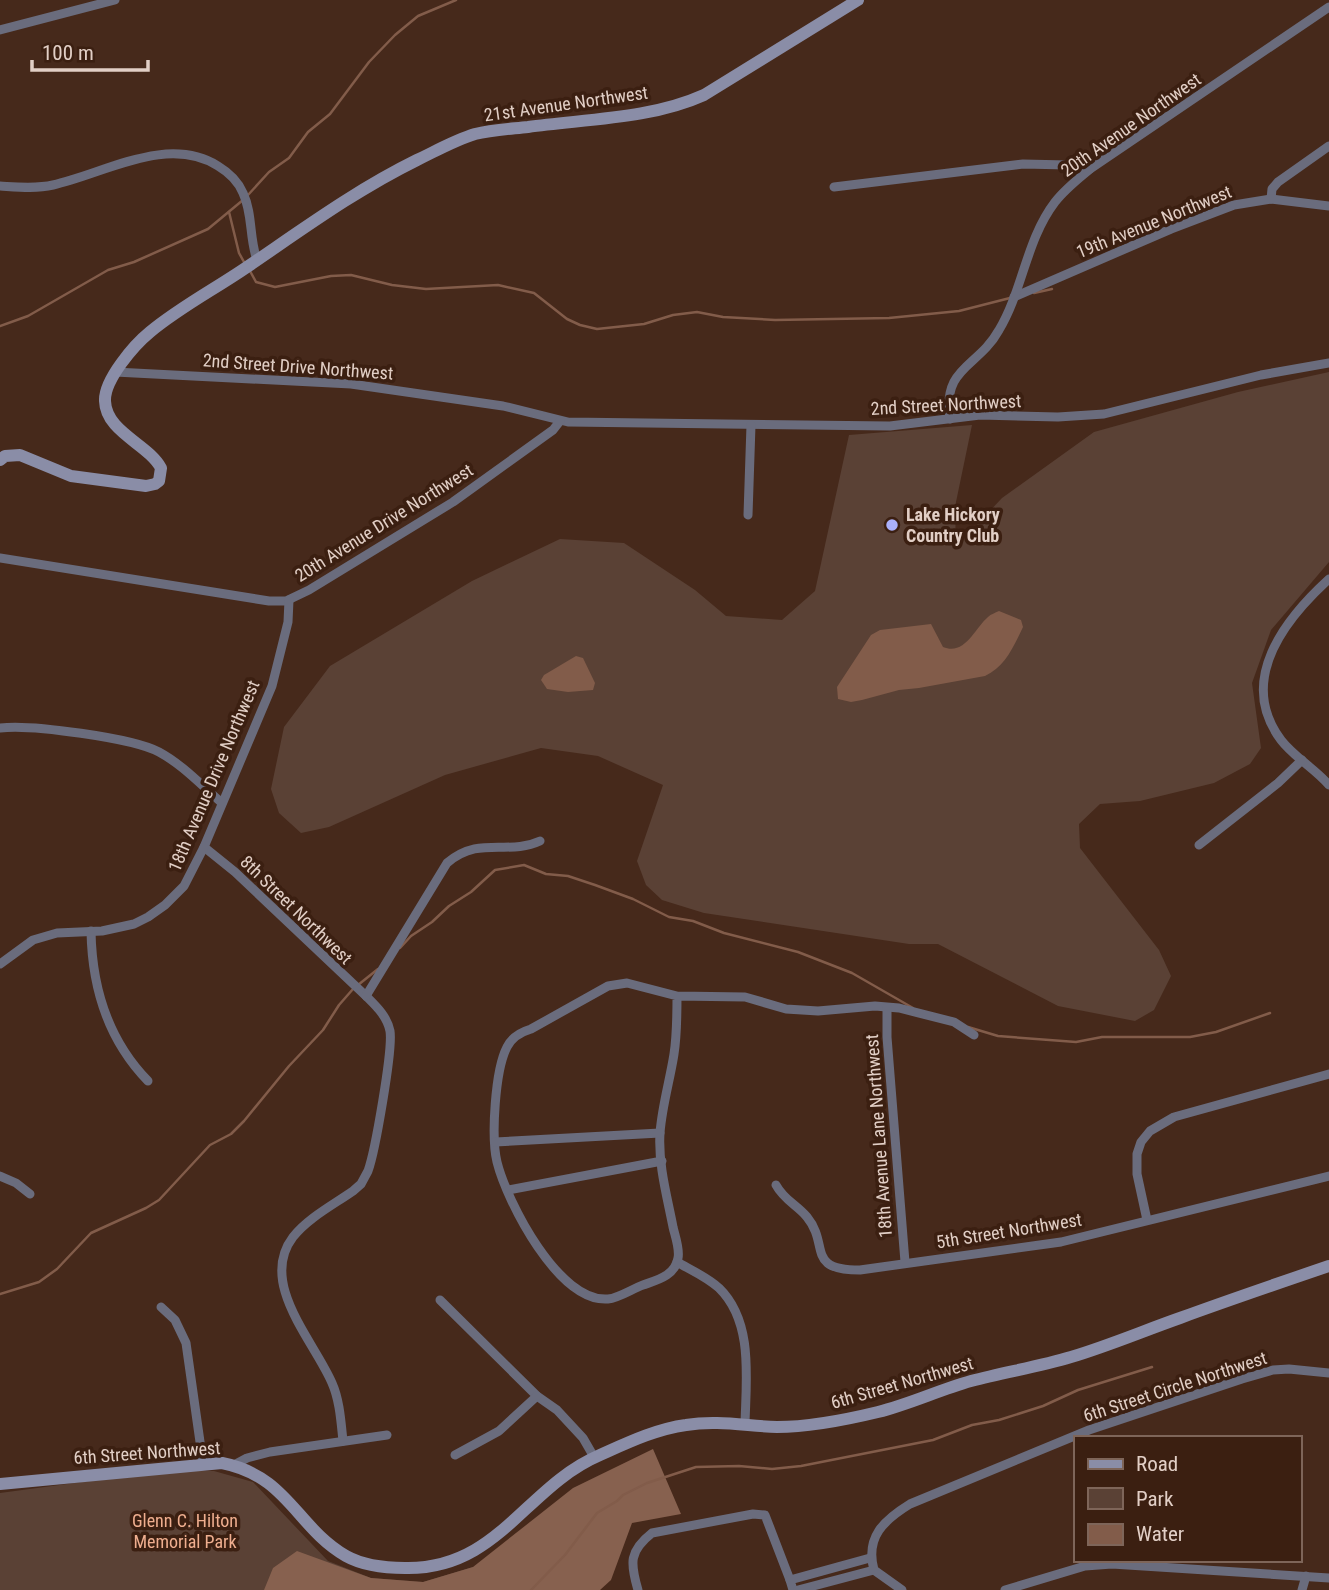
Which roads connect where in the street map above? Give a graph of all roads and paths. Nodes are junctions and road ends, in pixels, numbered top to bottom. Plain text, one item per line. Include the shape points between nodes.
1 (115, 0) edge
2 (858, 0) edge
3 (1329, 6) edge
4 (0, 30) edge
5 (1329, 146) edge
6 (1090, 169) junction
7 (0, 186) edge
8 (834, 187) dead end
9 (1270, 198) junction
10 (1329, 206) edge
11 (257, 260) junction
12 (1014, 297) junction
13 (1329, 363) edge
14 (115, 372) junction
15 (950, 419) junction
16 (560, 421) junction
17 (751, 425) junction
18 (0, 460) edge
19 (748, 516) dead end
20 (0, 558) edge
21 (1329, 579) edge
22 (289, 600) junction
23 (0, 728) edge
24 (1302, 760) junction
25 (1329, 785) edge
26 (222, 803) junction
27 (540, 841) dead end
28 (1199, 845) dead end
29 (204, 847) junction
30 (91, 931) junction
31 (0, 964) edge
32 (366, 996) junction
33 (677, 996) junction
34 (887, 1008) junction
35 (974, 1035) dead end
36 (1329, 1074) edge
37 (148, 1081) dead end
38 (660, 1133) junction
39 (495, 1142) junction
40 (662, 1161) junction
41 (0, 1176) edge
42 (1329, 1177) edge
43 (776, 1185) dead end
44 (508, 1190) junction
45 (30, 1194) dead end
46 (1147, 1220) junction
47 (677, 1262) junction
48 (905, 1262) junction
49 (1329, 1266) edge
50 (440, 1300) dead end
51 (161, 1307) dead end
52 (1329, 1373) edge
53 (537, 1396) junction
54 (745, 1424) junction
55 (387, 1435) dead end
56 (1074, 1436) edge
57 (1074, 1436) edge
58 (343, 1441) junction
59 (456, 1455) dead end
60 (594, 1457) junction
61 (203, 1463) junction
62 (234, 1465) junction
63 (0, 1484) edge
64 (870, 1558) junction
65 (874, 1570) junction
66 (1306, 1576) junction
67 (1329, 1578) edge
68 (792, 1585) edge
69 (638, 1590) edge
70 (799, 1590) edge
71 (902, 1590) edge
72 (1005, 1590) edge
73 (1302, 1590) edge

1 - 4 street
2 - 11 street, 21st Avenue Northwest via 685,103 484,132 453,142 352,195
3 - 6 street, 20th Avenue Northwest
5 - 9 street via 1278,182
6 - 8 street via 1023,164
6 - 12 street, 20th Avenue Northwest via 1049,211
7 - 11 street via 49,186 153,156 199,157 226,171 243,191
9 - 10 street, 19th Avenue Northwest
9 - 12 street, 19th Avenue Northwest via 1218,211
11 - 14 street, 21st Avenue Northwest via 148,333
12 - 15 street, 20th Avenue Northwest via 993,340 953,383 948,399
13 - 15 street, 2nd Street Northwest via 1104,414
14 - 16 street, 2nd Street Drive Northwest via 360,384 503,406
14 - 18 street via 106,389 107,412 158,463 161,474 155,484 71,475 20,455
15 - 17 street, 2nd Street Northwest via 890,426
16 - 17 street, 2nd Street Northwest
16 - 22 street, 20th Avenue Drive Northwest via 453,502
17 - 19 street
20 - 22 street, 20th Avenue Drive Northwest via 269,601
21 - 24 street via 1281,635 1265,678 1266,713 1281,739
22 - 26 street, 18th Avenue Drive Northwest via 272,687
23 - 26 street via 25,726 145,746 173,761
24 - 25 street
24 - 28 street
26 - 29 street, 18th Avenue Drive Northwest
27 - 32 street via 520,847 484,846 447,863
29 - 30 street, 18th Avenue Drive Northwest via 184,886 156,911 116,929
29 - 32 street, 8th Street Northwest
30 - 31 street, 18th Avenue Drive Northwest via 33,940
30 - 37 street via 95,979 106,1019
32 - 58 street, 8th Street Northwest via 383,1015 390,1032 370,1164 360,1184 297,1232 282,1266 284,1292 333,1386
33 - 34 street via 731,995 806,1011
33 - 38 street via 675,1051
33 - 39 street via 617,983 513,1038 504,1053 496,1092
34 - 35 street via 954,1022
34 - 48 street, 18th Avenue Lane Northwest
36 - 46 street via 1174,1117 1150,1131 1137,1154
38 - 39 street
38 - 40 street
39 - 44 street
40 - 44 street
40 - 47 street
41 - 45 street
42 - 46 street, 5th Street Northwest
43 - 48 street, 5th Street Northwest via 808,1218 823,1257 835,1268
44 - 47 street via 522,1223 555,1271 586,1292 609,1299 666,1276
46 - 48 street, 5th Street Northwest via 1061,1242
47 - 54 street via 717,1286 734,1307 747,1366
49 - 54 street, 6th Street Northwest via 1070,1357 971,1381 877,1412 814,1426
50 - 53 street
51 - 61 street via 175,1320 186,1343
52 - 56 street, 6th Street Circle Northwest via 1273,1370
53 - 59 street via 499,1431
53 - 60 street via 576,1430
54 - 60 street, 6th Street Northwest via 682,1425
55 - 58 street
57 - 64 street, 6th Street Circle Northwest via 910,1504 895,1513 874,1540
58 - 62 street via 270,1452
60 - 62 street, 6th Street Northwest via 470,1554 434,1566 409,1568 374,1566 347,1556 267,1481
61 - 62 street, 6th Street Northwest
61 - 63 street, 6th Street Northwest
64 - 65 street
64 - 68 street
65 - 70 street
65 - 71 street
66 - 67 street
66 - 72 street via 1097,1565
66 - 73 street
68 - 69 street via 765,1515 753,1514 652,1533 639,1543 632,1560

